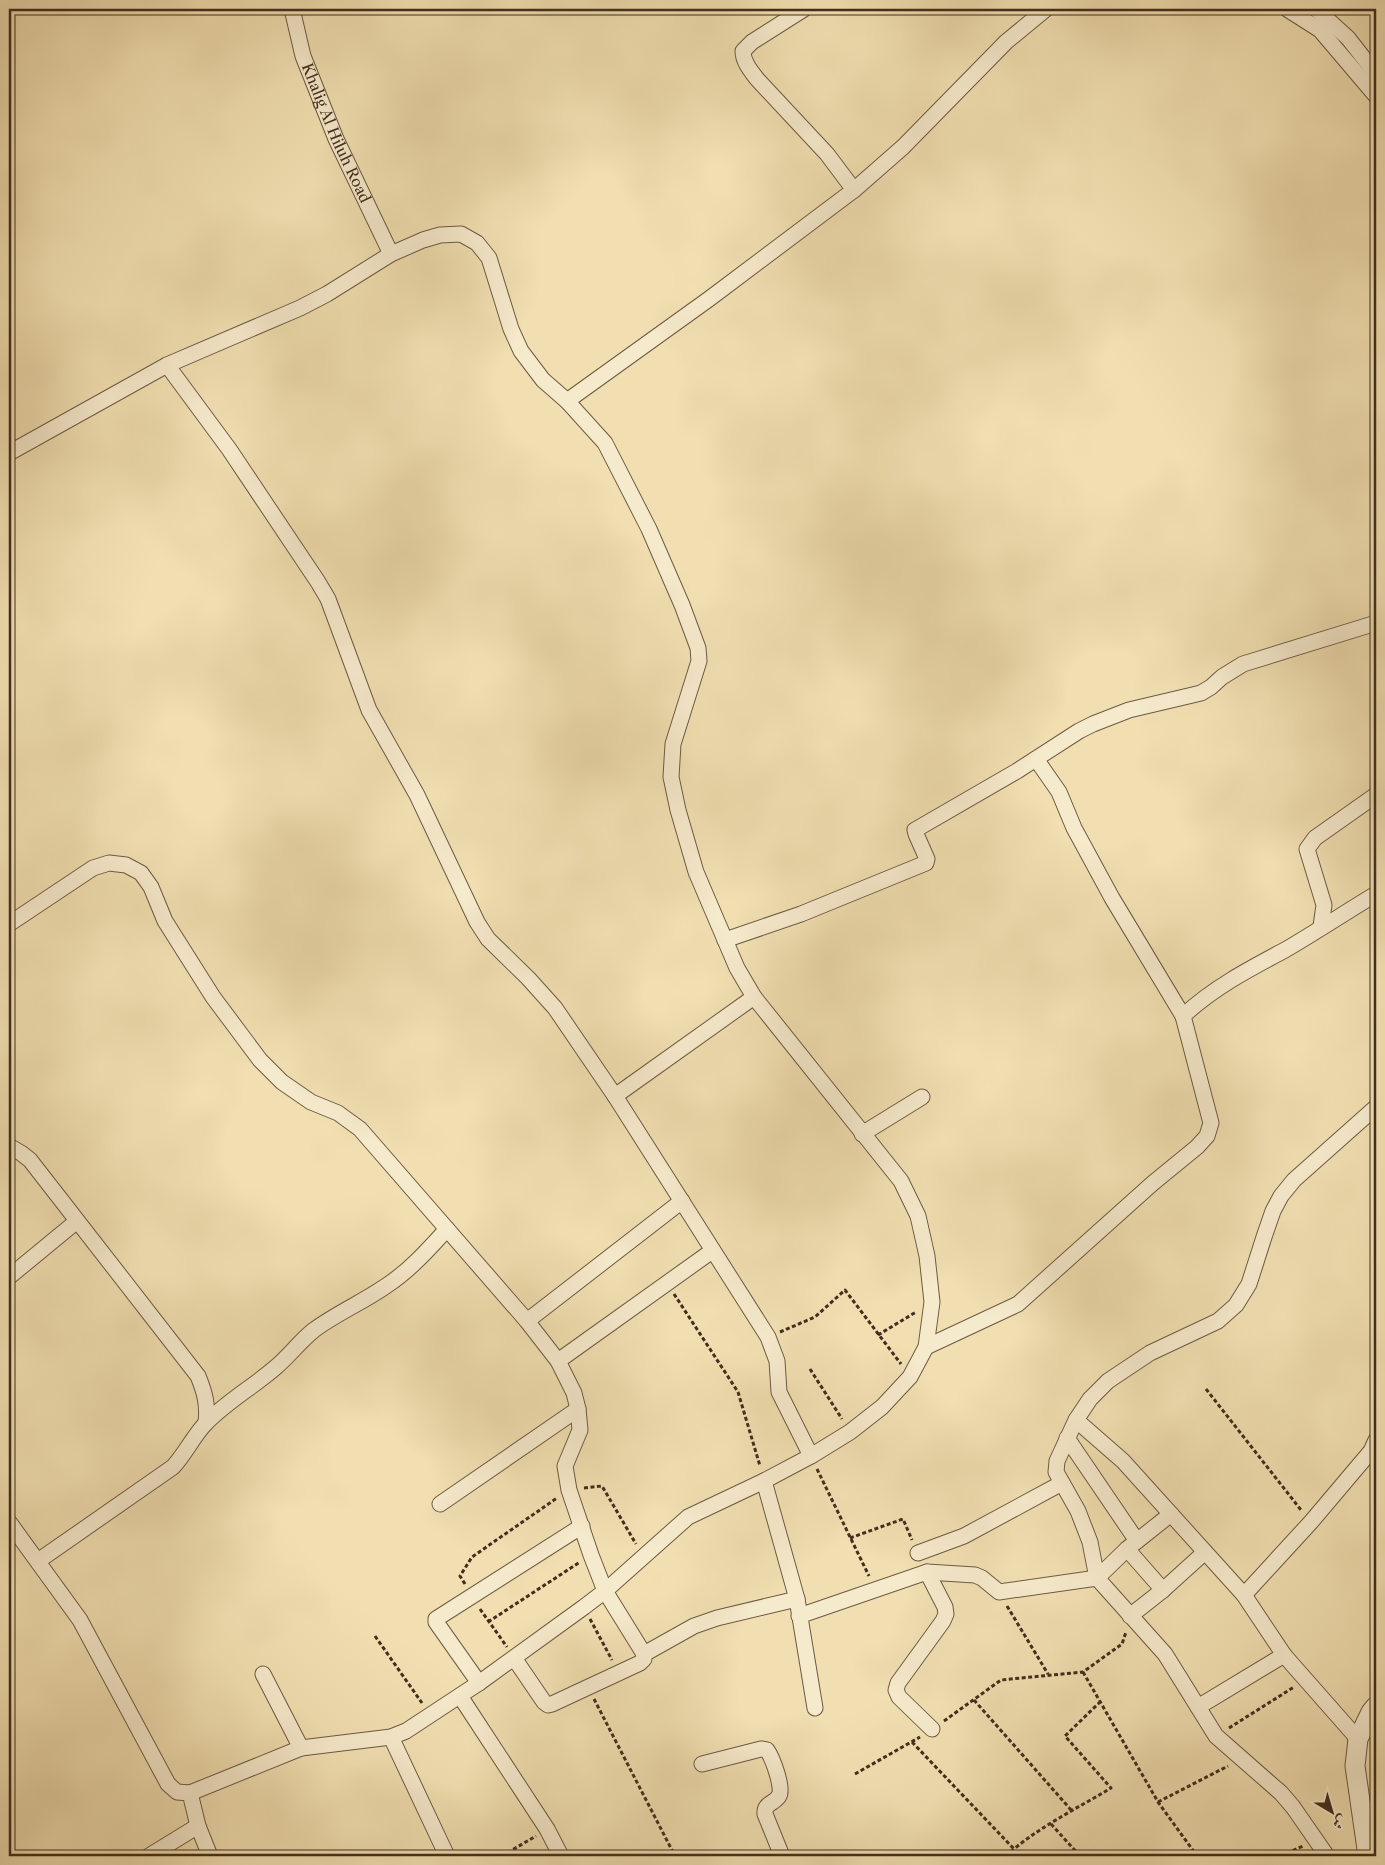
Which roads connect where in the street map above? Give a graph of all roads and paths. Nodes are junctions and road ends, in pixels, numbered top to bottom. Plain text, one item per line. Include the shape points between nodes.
1 (292, 9) edge
2 (804, 9) edge
3 (1046, 9) edge
4 (1287, 9) edge
5 (1316, 9) edge
6 (1376, 74) edge
7 (1376, 96) edge
8 (854, 190) junction
9 (392, 254) junction
10 (167, 366) junction
11 (567, 401) junction
12 (9, 453) edge
13 (1376, 623) edge
14 (1036, 760) junction
15 (1376, 795) edge
16 (1376, 894) edge
17 (9, 924) edge
18 (1321, 926) junction
19 (725, 940) junction
20 (754, 998) junction
21 (1183, 1016) junction
22 (615, 1096) junction
23 (922, 1097) dead end
24 (1376, 1107) edge
25 (862, 1134) junction
26 (9, 1146) edge
27 (682, 1201) junction
28 (77, 1221) junction
29 (447, 1229) junction
30 (712, 1251) junction
31 (9, 1276) edge
32 (667, 1283) junction
33 (932, 1302) junction
34 (527, 1321) junction
35 (878, 1336) junction
36 (768, 1337) junction
37 (926, 1347) junction
38 (558, 1361) junction
39 (810, 1368) dead end
40 (910, 1377) junction
41 (1206, 1389) dead end
42 (578, 1409) junction
43 (1076, 1420) junction
44 (206, 1423) junction
45 (850, 1432) junction
46 (1067, 1438) junction
47 (1376, 1440) edge
48 (811, 1456) junction
49 (764, 1481) junction
50 (1062, 1482) junction
51 (569, 1490) junction
52 (440, 1504) dead end
53 (1170, 1514) junction
54 (9, 1522) edge
55 (1311, 1522) junction
56 (582, 1526) junction
57 (850, 1538) junction
58 (1132, 1545) junction
59 (1205, 1552) junction
60 (918, 1553) joint
61 (591, 1555) junction
62 (643, 1557) junction
63 (38, 1561) junction
64 (926, 1572) junction
65 (1096, 1578) junction
66 (876, 1590) junction
67 (1163, 1590) junction
68 (605, 1591) junction
69 (999, 1592) junction
70 (472, 1595) junction
71 (1244, 1595) junction
72 (797, 1600) junction
73 (584, 1608) junction
74 (799, 1616) junction
75 (1130, 1616) junction
76 (375, 1636) dead end
77 (644, 1654) junction
78 (1284, 1655) junction
79 (514, 1658) junction
80 (1083, 1672) junction
81 (619, 1673) junction
82 (263, 1674) dead end
83 (1048, 1674) junction
84 (1305, 1680) junction
85 (479, 1684) junction
86 (588, 1687) junction
87 (460, 1696) junction
88 (1100, 1702) junction
89 (1376, 1706) edge
90 (1198, 1707) junction
91 (816, 1708) dead end
92 (431, 1715) junction
93 (932, 1729) dead end
94 (1216, 1736) junction
95 (392, 1737) junction
96 (1358, 1739) junction
97 (301, 1748) junction
98 (1242, 1759) junction
99 (702, 1764) dead end
100 (855, 1774) dead end
101 (190, 1794) junction
102 (1158, 1802) junction
103 (1072, 1811) junction
104 (1051, 1824) junction
105 (198, 1826) junction
106 (547, 1829) junction
107 (1316, 1840) junction
108 (1014, 1849) junction
109 (149, 1856) edge
110 (210, 1856) edge
111 (447, 1856) edge
112 (502, 1856) edge
113 (561, 1856) edge
114 (675, 1856) edge
115 (782, 1856) edge
116 (1006, 1856) edge
117 (1080, 1856) edge
118 (1197, 1856) edge
119 (1281, 1856) edge
120 (1327, 1856) edge
121 (1368, 1856) edge

1 - 9 street, Khalig Al Hiluh Road via 303,56 336,139
2 - 8 street via 752,42 743,54 758,79 827,154
3 - 8 street via 1006,42 903,147
4 - 7 street via 1320,30
5 - 6 street via 1348,38
8 - 11 street
9 - 10 street via 300,308
9 - 11 street via 440,235 460,234 478,243 489,258 511,330 521,350 543,380
10 - 12 street
10 - 22 street via 228,449 328,599 370,710 417,795 477,922 488,939 556,1008
11 - 19 street via 605,443 660,554 698,648 699,661 673,744 671,777 696,872
13 - 14 street via 1243,664 1201,693 1129,710 1101,721
14 - 19 street via 915,830 927,858 926,863 802,914
14 - 21 street via 1059,792 1074,828 1112,898
15 - 18 street via 1315,838 1306,849 1324,905
16 - 18 street
17 - 29 street via 93,868 109,863 126,865 141,873 151,887 165,921 213,997 260,1060 282,1082 360,1129
18 - 21 street via 1205,997
19 - 20 street
20 - 22 street
20 - 25 street
21 - 37 street via 1211,1122 1207,1136 1018,1304
22 - 27 street
23 - 25 street
24 - 43 street via 1294,1180 1281,1196 1249,1284 1236,1305 1218,1321 1150,1353 1108,1382 1090,1399
25 - 33 street via 901,1181 918,1216
26 - 28 street via 30,1160
27 - 30 street
27 - 34 street
28 - 31 street
28 - 44 street via 198,1376 208,1406
29 - 34 street
29 - 44 street via 400,1276 314,1330 277,1366
30 - 32 street
30 - 36 street
32 - 38 street
32 - 49 path via 738,1392
33 - 35 path
33 - 37 street
34 - 38 street
35 - 36 path via 845,1290 815,1317
35 - 40 path
36 - 48 street via 777,1361 779,1392
37 - 40 street
38 - 42 street
39 - 45 path
40 - 45 street via 882,1407
41 - 55 path
42 - 51 street via 580,1430 565,1466
42 - 52 street
43 - 46 street
43 - 53 street via 1123,1461
44 - 63 street via 173,1466
45 - 48 street
46 - 50 street via 1057,1461 1056,1472
46 - 58 street
47 - 55 street via 1372,1451
48 - 49 street
48 - 57 path
49 - 62 street via 688,1517
49 - 72 street
50 - 60 street via 964,1536
50 - 65 street via 1090,1542
51 - 56 street
51 - 62 path via 602,1486
51 - 70 path via 472,1557 460,1576
53 - 58 street
53 - 59 street
54 - 63 street
55 - 71 street
56 - 61 street
56 - 70 street
57 - 60 path via 903,1519
57 - 66 path
58 - 65 street
58 - 67 street
59 - 67 street
59 - 71 street
61 - 68 street
61 - 79 path via 488,1622
62 - 68 street
63 - 101 street via 80,1620 168,1784 177,1792
64 - 66 street
64 - 69 street via 974,1575
64 - 93 street via 946,1614 896,1690 899,1697
65 - 69 street
65 - 75 street
66 - 74 street
67 - 75 street
68 - 73 street
68 - 77 street
69 - 83 path
70 - 85 street via 437,1617 436,1622
71 - 78 street
72 - 74 street
72 - 77 street via 694,1626
73 - 79 street
73 - 81 path
74 - 91 street
75 - 80 path via 1122,1644
75 - 90 street via 1165,1654
76 - 92 path
77 - 81 street via 640,1664
78 - 84 street
78 - 90 street
79 - 85 street
79 - 86 street via 548,1705
80 - 83 path
80 - 88 path
81 - 86 street
82 - 97 street
83 - 103 path via 1002,1680 974,1700
84 - 94 path
84 - 96 street
85 - 87 street
86 - 114 path
87 - 92 street
87 - 106 street
88 - 102 path
88 - 103 path via 1065,1736 1111,1788
89 - 96 street
90 - 94 street
92 - 95 street
94 - 98 street
95 - 97 street
95 - 111 street
96 - 121 street via 1354,1766
97 - 101 street
98 - 102 path
98 - 107 street via 1281,1793
99 - 115 street via 767,1750 780,1794 764,1809
100 - 108 path via 912,1742
101 - 105 street
102 - 118 path
103 - 104 path
104 - 108 path
104 - 117 path
105 - 109 street
105 - 110 street
106 - 112 path
106 - 113 street
107 - 119 path
107 - 120 street
108 - 116 path

